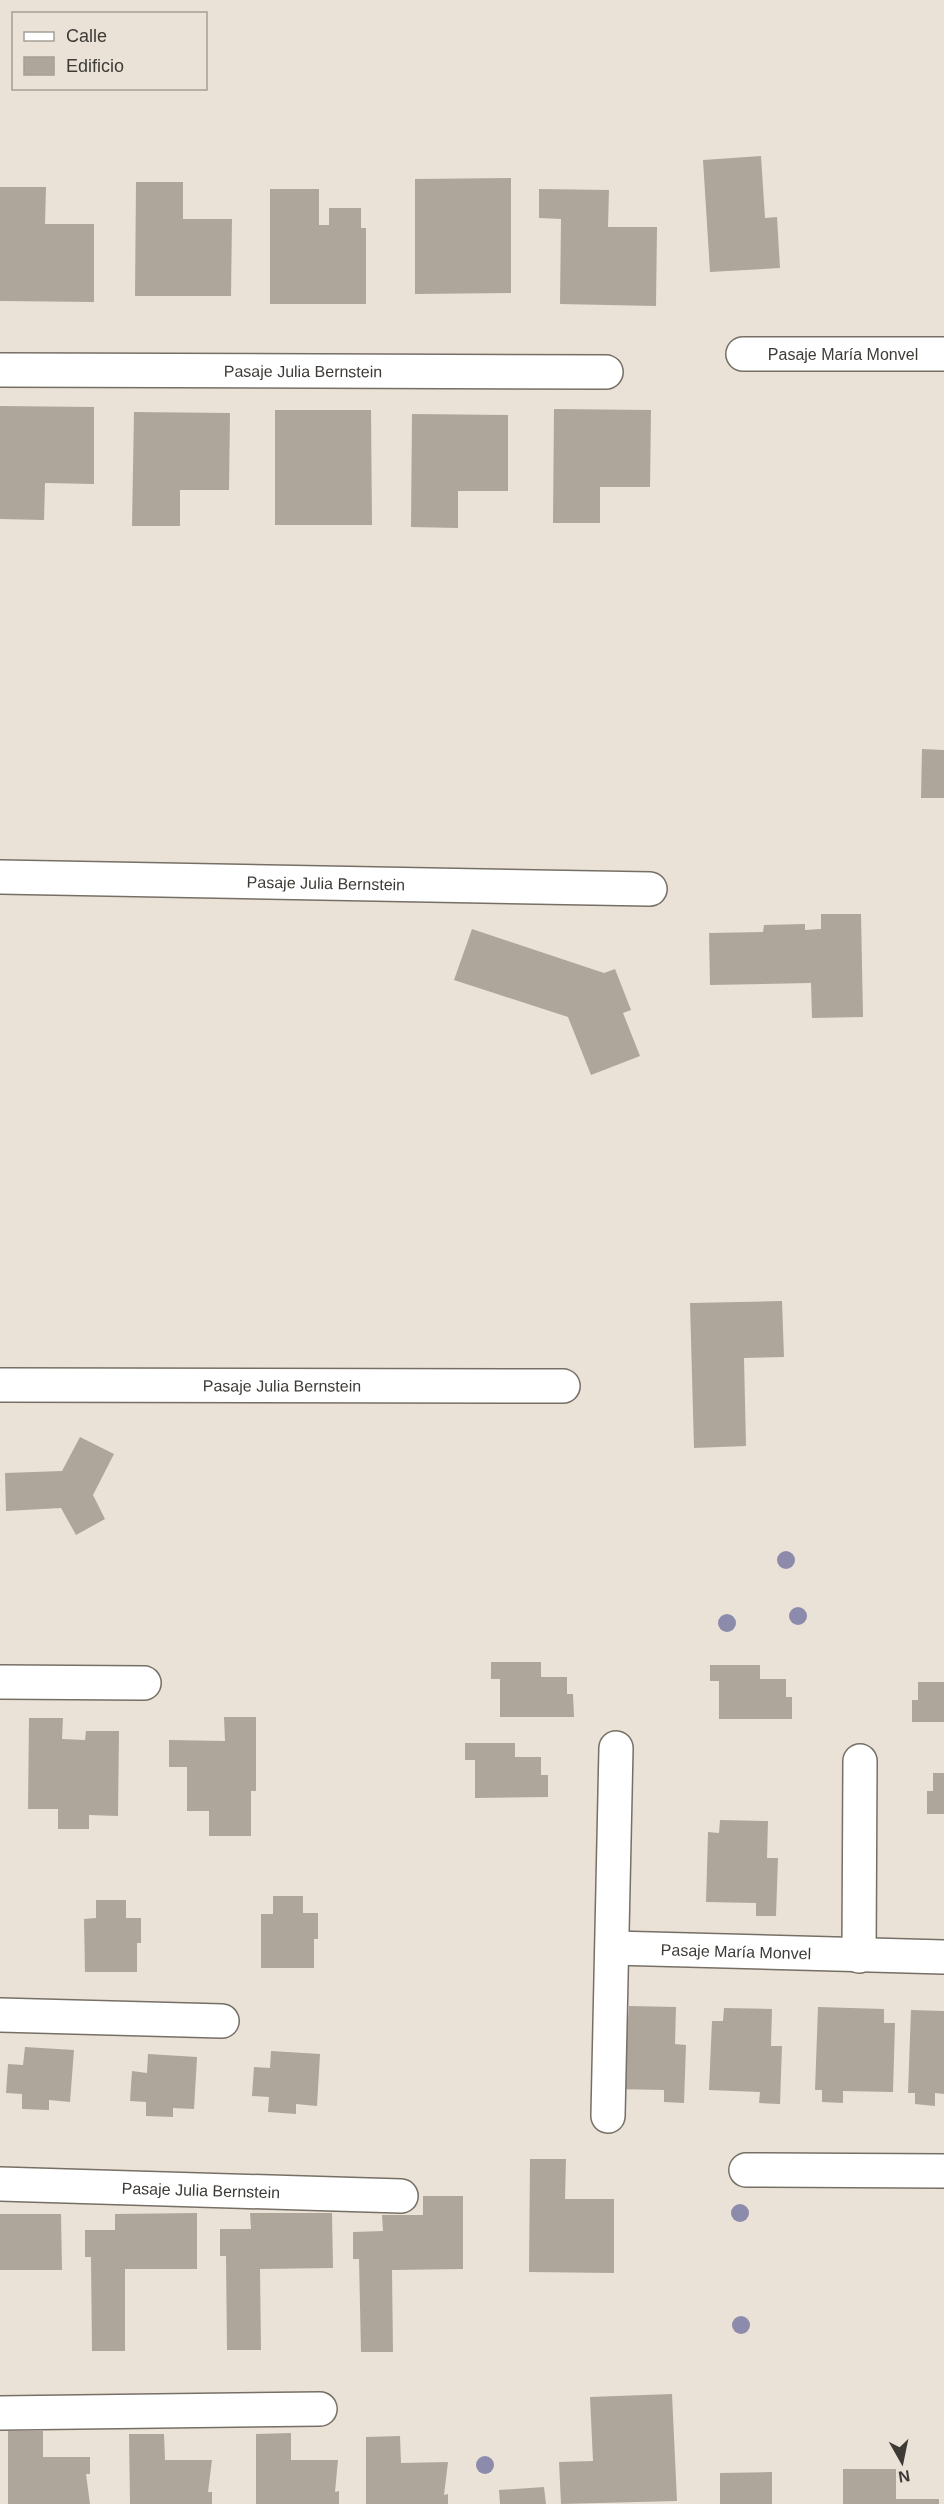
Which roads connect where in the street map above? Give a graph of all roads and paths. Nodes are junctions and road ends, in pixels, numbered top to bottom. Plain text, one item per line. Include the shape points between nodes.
1 (743, 354) dead end
2 (944, 354) edge
3 (0, 370) edge
4 (606, 372) dead end
5 (0, 877) edge
6 (650, 889) dead end
7 (0, 1385) edge
8 (563, 1386) dead end
9 (0, 1682) edge
10 (144, 1683) dead end
11 (616, 1748) dead end
12 (860, 1761) dead end
13 (613, 1948) junction
14 (859, 1956) junction
15 (944, 1957) edge
16 (0, 2015) edge
17 (222, 2021) dead end
18 (608, 2116) dead end
19 (746, 2170) dead end
20 (944, 2171) edge
21 (0, 2184) edge
22 (401, 2196) dead end
23 (320, 2409) dead end
24 (0, 2413) edge

1 - 2 street, Pasaje María Monvel
3 - 4 street, Pasaje Julia Bernstein
5 - 6 street, Pasaje Julia Bernstein
7 - 8 street, Pasaje Julia Bernstein
9 - 10 street
11 - 13 street
12 - 14 street
13 - 14 street, Pasaje María Monvel
13 - 18 street
14 - 15 street, Pasaje María Monvel
16 - 17 street
19 - 20 street
21 - 22 street, Pasaje Julia Bernstein
23 - 24 street

